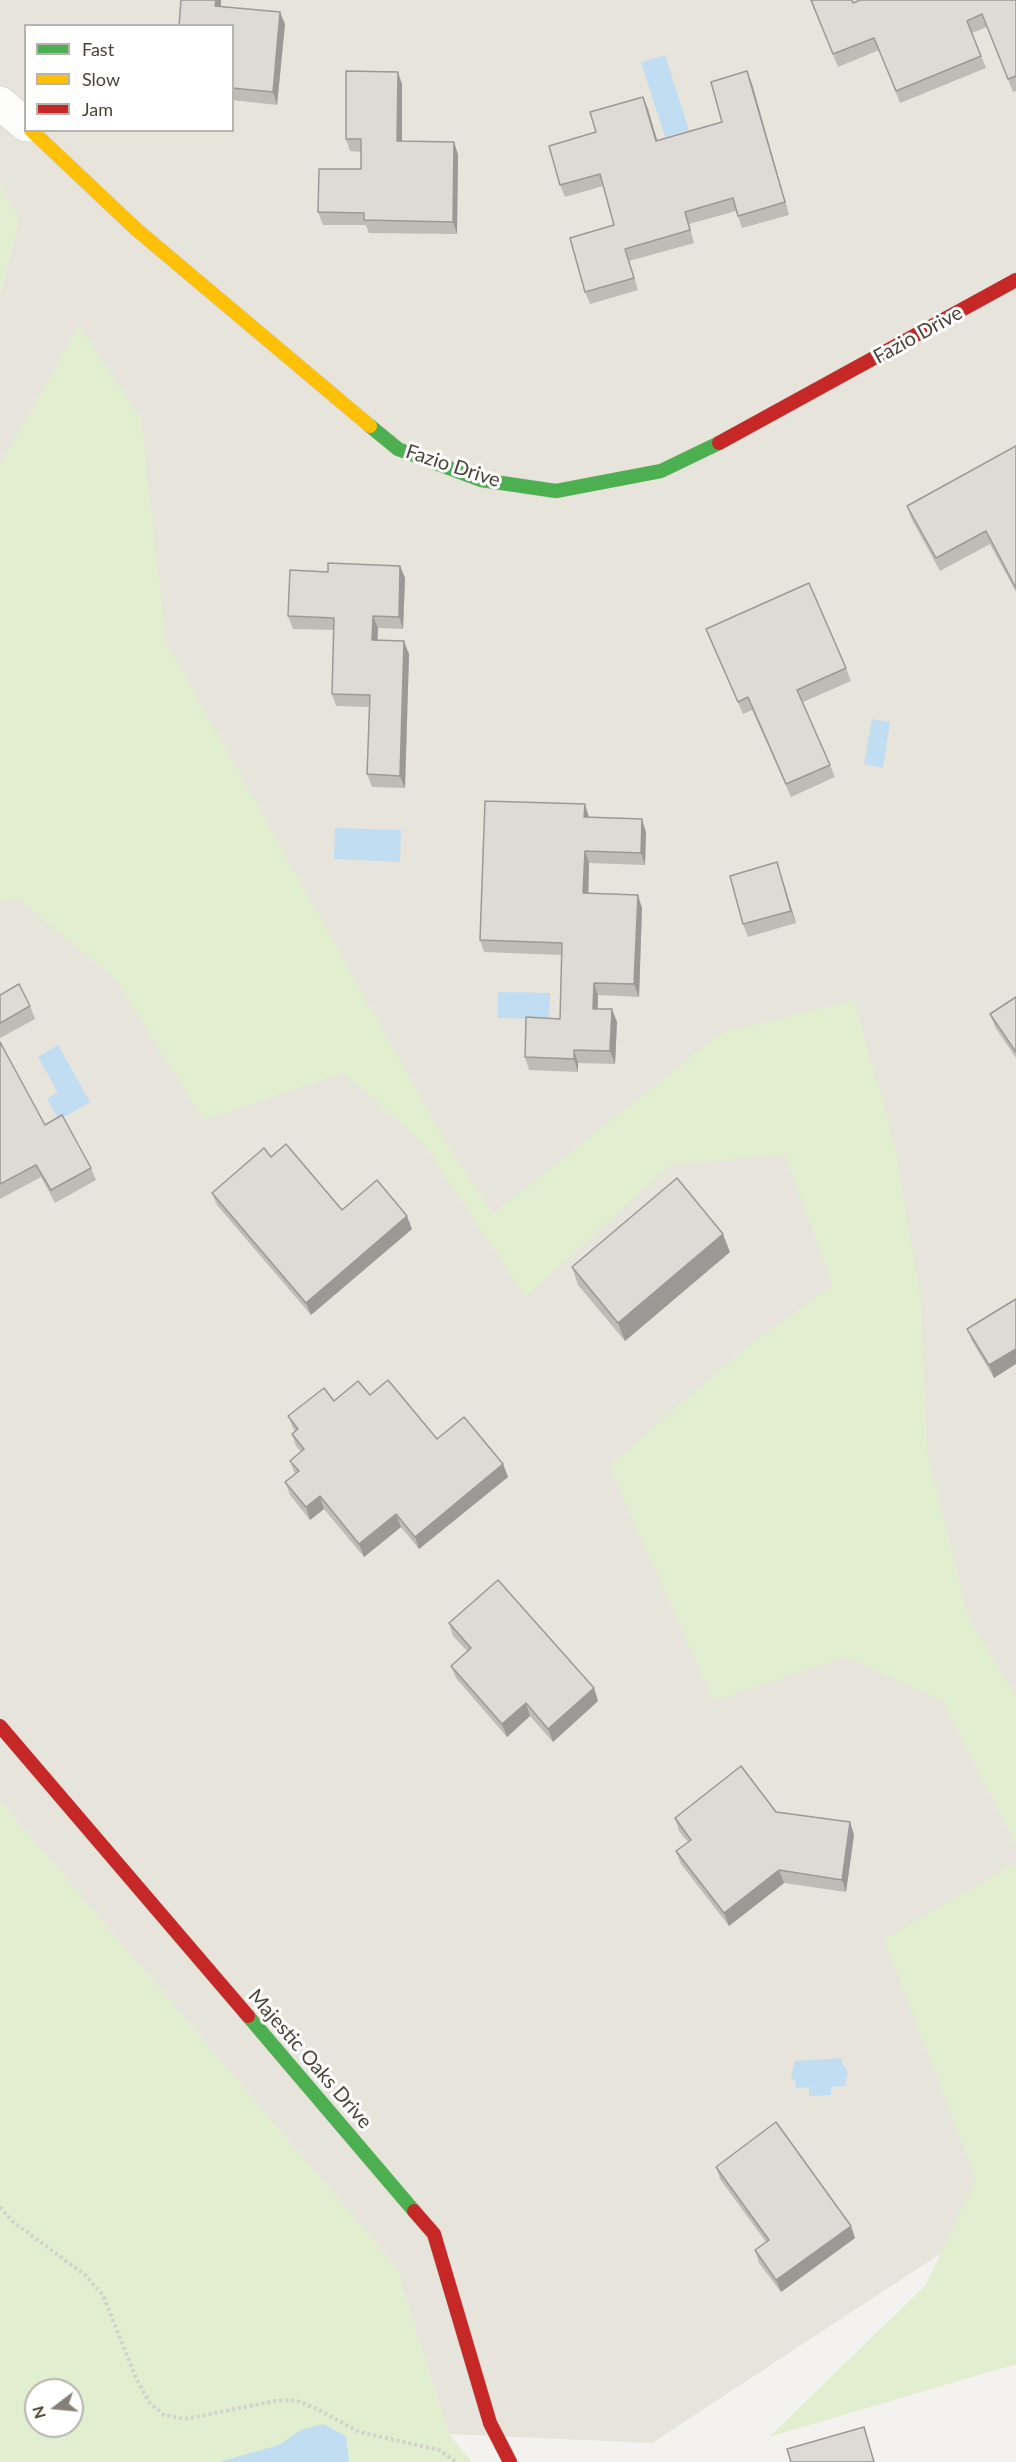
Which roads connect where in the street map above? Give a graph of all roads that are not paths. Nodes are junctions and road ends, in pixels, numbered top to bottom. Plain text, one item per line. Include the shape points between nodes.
1 (0, 103) edge
2 (24, 123) edge
3 (33, 132) edge
4 (1016, 280) edge
5 (0, 1726) edge
6 (510, 2462) edge

1 - 2 street
3 - 4 street, Fazio Drive via 137,230 398,449 481,480 556,491 661,471 733,437
5 - 6 street, Majestic Oaks Drive via 434,2234 490,2423

